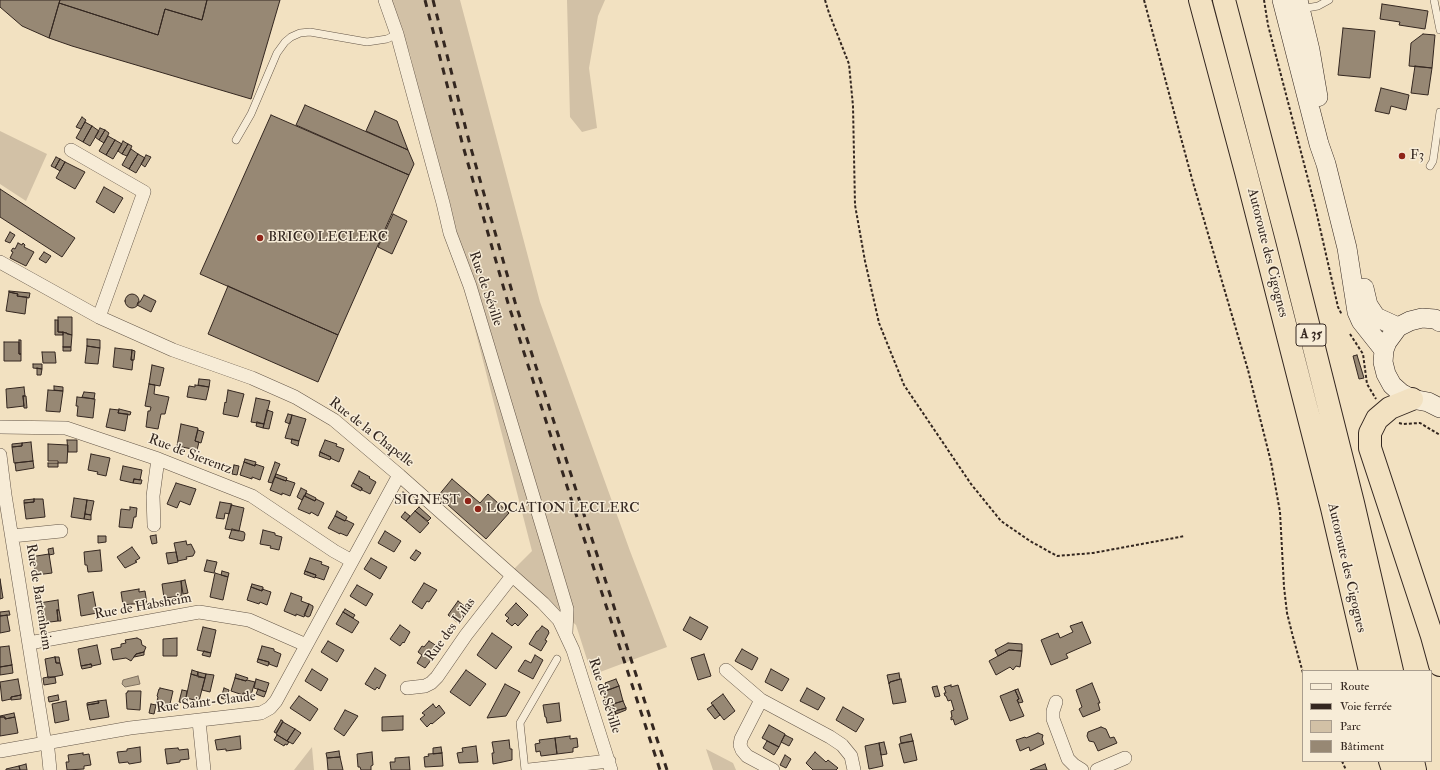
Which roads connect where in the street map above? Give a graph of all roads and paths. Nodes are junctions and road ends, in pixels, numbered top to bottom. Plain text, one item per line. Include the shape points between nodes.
1 (385, 0) edge
2 (825, 0) edge
3 (1144, 0) edge
4 (1200, 0) edge
5 (1224, 0) edge
6 (1282, 0) edge
7 (1329, 0) edge
8 (1434, 0) edge
9 (1296, 3) edge
10 (1440, 30) edge
11 (397, 34) junction
12 (1440, 112) edge
13 (236, 140) dead end
14 (71, 150) dead end
15 (1326, 164) junction
16 (1430, 166) dead end
17 (1347, 248) junction
18 (1, 266) edge
19 (99, 317) junction
20 (1440, 322) edge
21 (1398, 327) junction
22 (1384, 350) junction
23 (1430, 402) edge
24 (0, 427) edge
25 (0, 455) edge
26 (158, 459) junction
27 (399, 475) junction
28 (2, 496) edge
29 (154, 525) dead end
30 (61, 531) dead end
31 (12, 536) junction
32 (1185, 536) dead end
33 (352, 561) junction
34 (512, 576) junction
35 (564, 629) junction
36 (29, 643) junction
37 (306, 645) junction
38 (557, 659) dead end
39 (1440, 664) edge
40 (726, 670) dead end
41 (1302, 670) edge
42 (1370, 670) edge
43 (1392, 670) edge
44 (407, 688) dead end
45 (761, 700) junction
46 (1056, 702) dead end
47 (199, 720) junction
48 (46, 743) junction
49 (0, 751) edge
50 (1125, 758) dead end
51 (610, 766) edge
52 (50, 770) edge
53 (204, 770) edge
54 (525, 770) edge
55 (529, 770) edge
56 (773, 770) edge
57 (854, 770) edge
58 (1082, 770) edge
59 (1097, 770) edge

1 - 11 street, Rue de Séville
2 - 32 path via 849,64 853,106 855,205 865,261 879,324 904,385 971,484 1000,521 1057,556 1093,553
3 - 41 path via 1248,370 1271,462 1280,512 1287,613
4 - 42 highway, Autoroute des Cigognes / A 35 via 1332,508
5 - 43 highway, Autoroute des Cigognes / A 35 via 1353,503
6 - 15 street
7 - 9 lane via 1318,6
8 - 10 lane
9 - 15 street via 1310,50 1322,120
11 - 13 lane via 387,39 367,42 310,32 292,37 277,53 251,114
11 - 35 street, Rue de Séville via 451,239 470,286 561,586
12 - 16 lane via 1433,161
14 - 19 street via 144,192
15 - 17 street
17 - 21 street via 1356,265 1371,311 1381,320
17 - 22 street via 1357,312
18 - 19 street, Rue de la Chapelle
19 - 27 street, Rue de la Chapelle via 173,350 252,378 295,397 334,420
20 - 21 street via 1422,318
21 - 22 street
22 - 23 street via 1383,362 1392,385 1401,393
23 - 39 highway via 1390,408 1377,419 1370,433 1370,448
24 - 26 street, Rue de Sierentz via 66,428
25 - 28 street, Rue de Bartenheim
26 - 29 street
26 - 33 street, Rue de Sierentz via 252,496 334,552
27 - 33 street, Rue Saint-Claude
27 - 34 street, Rue de la Chapelle
28 - 31 street, Rue de Bartenheim
30 - 31 street
31 - 36 street, Rue de Bartenheim
33 - 37 street, Rue Saint-Claude
34 - 35 street, Rue de la Chapelle via 551,611
34 - 44 street, Rue des Lilas via 437,677 425,686
35 - 51 street, Rue de Séville
36 - 37 street, Rue de Habsheim via 199,612 249,620
36 - 48 street, Rue de Bartenheim
37 - 47 street, Rue Saint-Claude via 270,708 261,713
38 - 54 lane via 520,723
40 - 45 street
45 - 56 street via 740,745 747,756
45 - 57 street via 842,745 851,756
46 - 58 street via 1053,719 1068,759
47 - 48 street, Rue Saint-Claude via 130,728
47 - 53 street
48 - 49 street, Rue Saint-Claude
48 - 52 street, Rue de Bartenheim
50 - 59 street
51 - 55 street

